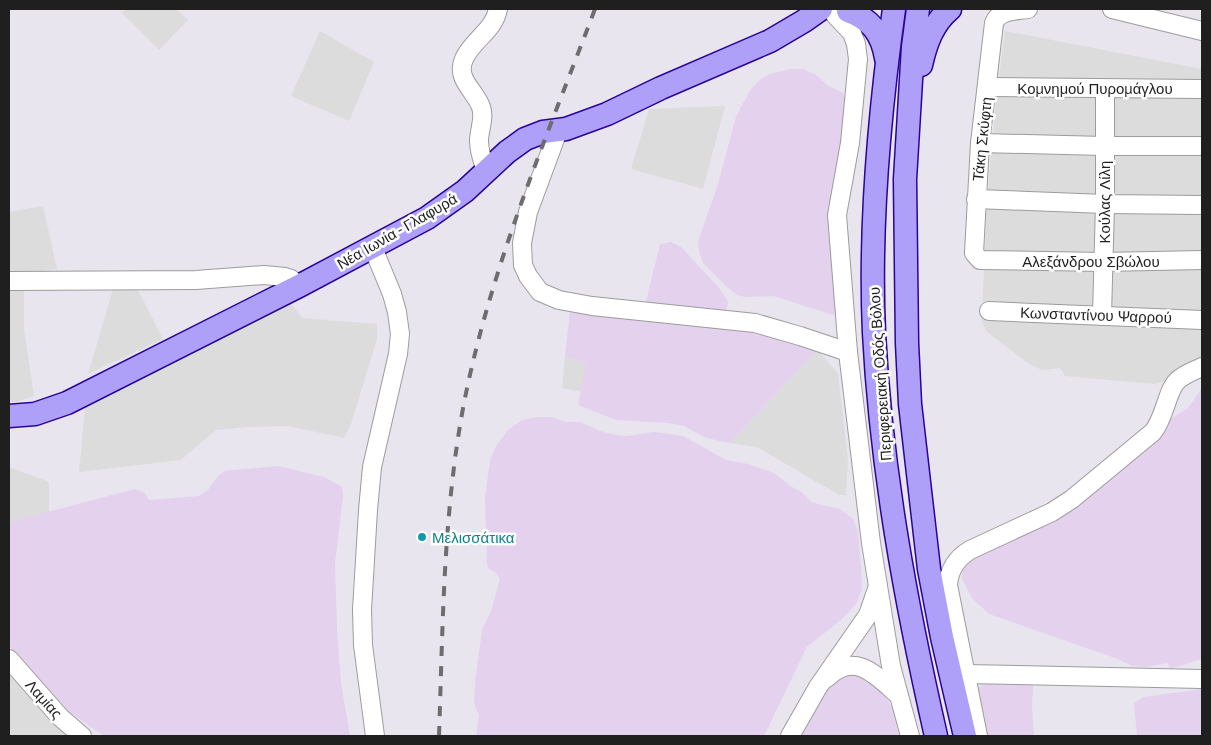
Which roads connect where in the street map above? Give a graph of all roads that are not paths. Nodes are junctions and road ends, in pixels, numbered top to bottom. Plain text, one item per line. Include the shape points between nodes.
1 (498, 9) edge
2 (894, 9) edge
3 (918, 9) edge
4 (950, 9) edge
5 (1028, 9) edge
6 (1112, 9) edge
7 (835, 13) edge
8 (1202, 31) edge
9 (887, 64) junction
10 (988, 87) junction
11 (1104, 89) junction
12 (1202, 90) edge
13 (908, 109) junction
14 (558, 131) junction
15 (980, 143) junction
16 (1104, 146) junction
17 (1202, 146) edge
18 (486, 171) junction
19 (976, 199) junction
20 (1105, 204) junction
21 (1202, 205) edge
22 (373, 248) junction
23 (980, 260) joint
24 (1202, 260) edge
25 (1103, 262) junction
26 (9, 281) edge
27 (299, 286) junction
28 (989, 311) dead end
29 (1102, 316) junction
30 (1202, 320) edge
31 (848, 352) junction
32 (1202, 367) edge
33 (9, 416) edge
34 (879, 585) junction
35 (9, 659) edge
36 (965, 674) junction
37 (1202, 678) edge
38 (818, 687) junction
39 (897, 694) junction
40 (82, 736) edge
41 (375, 736) edge
42 (790, 736) edge
43 (910, 736) edge
44 (936, 736) edge
45 (966, 736) edge
46 (978, 736) edge

1 - 18 street via 493,24 466,53 461,73 482,110 479,148
2 - 9 main road, Περιφερειακή Οδός Βόλου
3 - 13 main road, Περιφερειακή Οδός Βόλου
4 - 13 main road via 936,24 928,41
5 - 10 street, Τάκη Σκύφτη via 997,17
6 - 8 street
7 - 9 main road via 863,17 875,28
7 - 14 main road, Νέα Ιωνία - Γλαφυρά via 607,114
7 - 31 street via 852,33 858,59 850,143 837,214
9 - 44 main road, Περιφερειακή Οδός Βόλου via 879,130 874,266 877,377 889,490
10 - 11 street, Κομνημού Πυρομάγλου
10 - 15 street, Τάκη Σκύφτη
11 - 12 street, Κομνημού Πυρομάγλου
11 - 16 street, Κούλας Λίλη
13 - 45 main road, Περιφερειακή Οδός Βόλου via 905,179 910,404 929,569
14 - 18 main road, Νέα Ιωνία - Γλαφυρά via 543,132 525,139
14 - 31 street via 528,212 522,243 523,265 540,292 559,300 592,306 754,323
15 - 16 street
15 - 19 street, Τάκη Σκύφτη
16 - 17 street
16 - 20 street, Κούλας Λίλη
18 - 22 main road, Νέα Ιωνία - Γλαφυρά via 442,208
19 - 20 street
19 - 23 street, Τάκη Σκύφτη via 974,253
20 - 21 street
20 - 25 street, Κούλας Λίλη
22 - 27 main road, Νέα Ιωνία - Γλαφυρά
22 - 41 street via 392,294 400,334 372,467 368,510 363,645
23 - 25 street, Αλεξάνδρου Σβώλου
24 - 25 street, Αλεξάνδρου Σβώλου
25 - 29 street, Κούλας Λίλη
26 - 27 street via 196,280 264,275 291,279
27 - 33 main road, Νέα Ιωνία - Γλαφυρά via 67,403 35,414
28 - 29 street, Κωνσταντίνου Ψαρρού
29 - 30 street, Κωνσταντίνου Ψαρρού
31 - 34 street
32 - 36 street via 1176,382 1153,432 1072,499 1052,512 970,550 955,563 948,585
34 - 38 street via 868,615
34 - 39 street
35 - 40 street, Λαμίας via 60,717
36 - 37 street
36 - 46 street
38 - 39 street via 837,668 862,667
38 - 42 street
39 - 43 street

